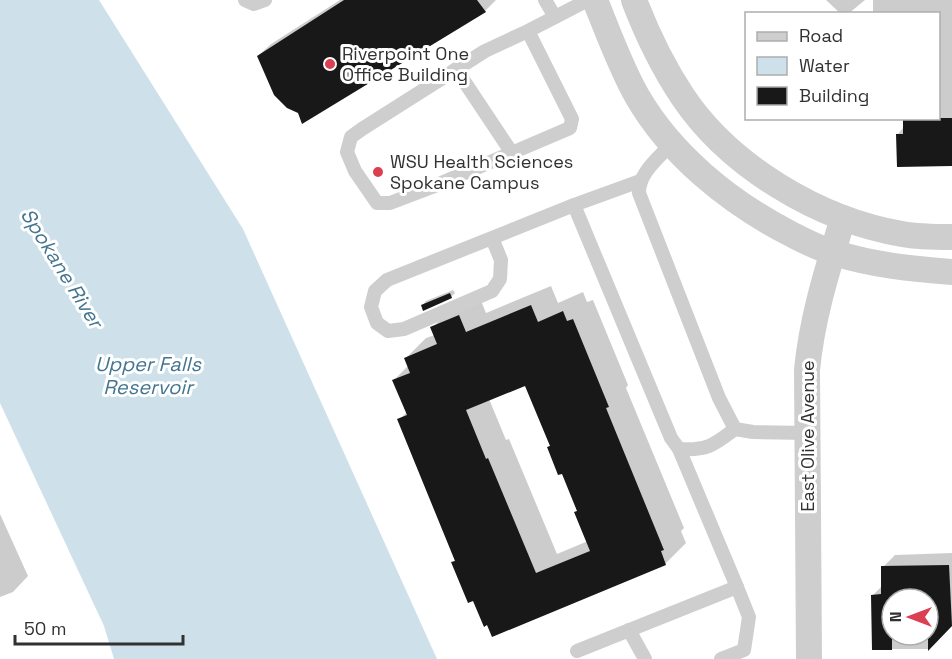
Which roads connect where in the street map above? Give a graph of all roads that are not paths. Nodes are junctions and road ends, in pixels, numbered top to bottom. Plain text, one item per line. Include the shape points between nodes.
1 (246, 0) edge
2 (265, 0) edge
3 (545, 0) edge
4 (588, 0) edge
5 (595, 0) edge
6 (634, 0) edge
7 (555, 17) junction
8 (528, 31) junction
9 (456, 69) junction
10 (700, 119) junction
11 (672, 143) junction
12 (512, 153) junction
13 (640, 181) junction
14 (574, 205) junction
15 (843, 218) junction
16 (952, 237) edge
17 (492, 238) junction
18 (832, 253) junction
19 (952, 272) edge
20 (735, 429) junction
21 (807, 433) junction
22 (679, 449) junction
23 (736, 587) junction
24 (629, 630) junction
25 (577, 651) dead end
26 (645, 659) edge
27 (721, 659) edge
28 (808, 659) edge

1 - 2 lane via 254,4
3 - 7 lane
4 - 7 lane
5 - 11 street via 624,72
6 - 10 street via 666,68
7 - 8 lane
8 - 9 lane
8 - 12 lane via 572,119 570,128
9 - 12 lane
9 - 12 lane via 351,137 347,152 355,171 377,203 390,203
10 - 11 street
10 - 15 street via 768,180
11 - 13 lane
11 - 18 street via 754,214
13 - 14 lane
13 - 20 lane via 639,193 719,398
14 - 17 lane
14 - 22 lane
15 - 16 street via 900,234
15 - 18 street, East Olive Avenue
17 - 17 lane via 387,280 375,291 371,307 377,323 388,331 404,328 492,291 500,279 501,260
18 - 19 street via 912,269
18 - 21 street, East Olive Avenue via 809,344
20 - 21 lane
20 - 22 lane via 716,444 695,450
21 - 28 street, East Olive Avenue
22 - 23 lane
23 - 24 lane
23 - 27 lane via 749,617 744,650
24 - 25 lane
24 - 26 lane

